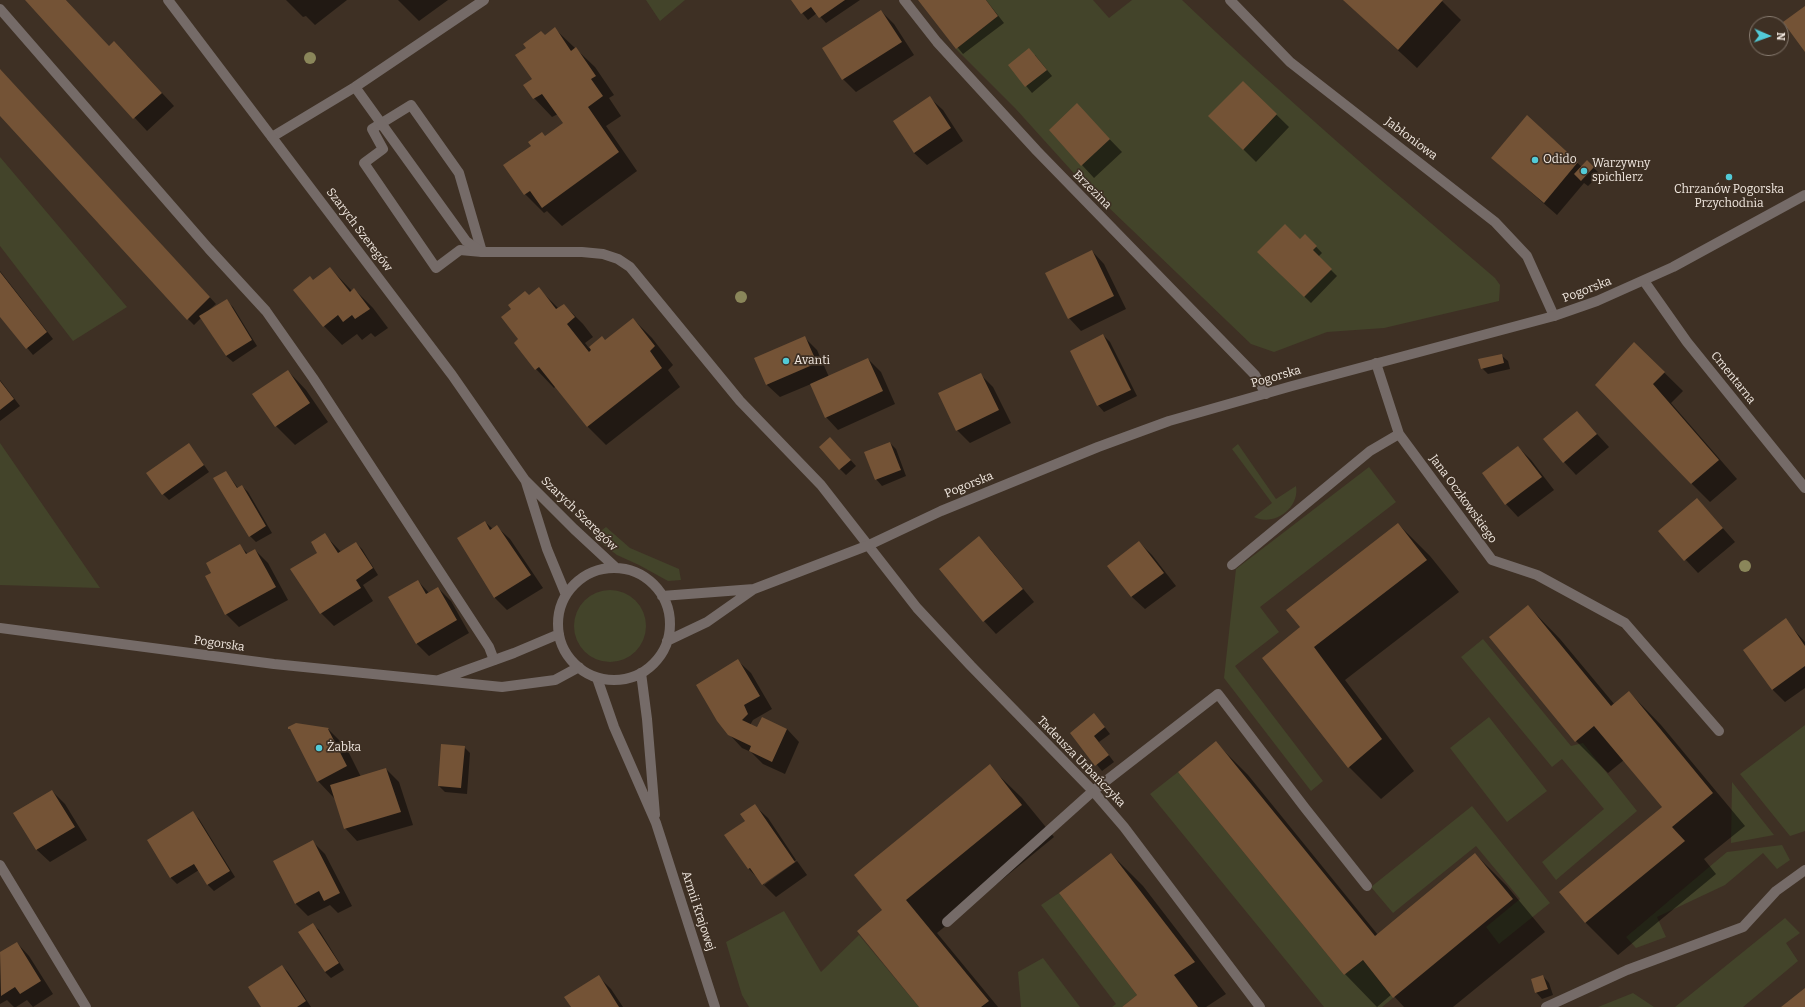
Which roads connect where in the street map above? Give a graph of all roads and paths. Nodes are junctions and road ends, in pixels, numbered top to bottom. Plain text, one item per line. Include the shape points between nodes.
1 (168, 0) edge
2 (484, 0) edge
3 (904, 0) edge
4 (1230, 0) edge
5 (0, 9) edge
6 (355, 87) junction
7 (381, 123) junction
8 (272, 137) junction
9 (1805, 195) edge
10 (482, 252) junction
11 (1644, 281) junction
12 (1554, 316) junction
13 (1376, 363) junction
14 (1266, 394) junction
15 (1399, 434) junction
16 (525, 480) junction
17 (1805, 488) edge
18 (869, 546) junction
19 (1232, 565) dead end
20 (616, 567) junction
21 (754, 590) junction
22 (566, 595) junction
23 (662, 596) junction
24 (0, 628) edge
25 (560, 634) junction
26 (667, 641) junction
27 (494, 660) junction
28 (579, 667) junction
29 (641, 673) junction
30 (597, 678) junction
31 (435, 681) junction
32 (1720, 731) dead end
33 (1093, 791) junction
34 (656, 823) junction
35 (0, 865) edge
36 (1805, 870) edge
37 (1367, 886) dead end
38 (947, 922) dead end
39 (86, 1007) edge
40 (715, 1007) edge
41 (1260, 1007) edge
42 (1546, 1007) edge

1 - 8 street, Szarych Szeregów
2 - 6 street
3 - 14 street, Brzezina via 937,42 1037,152 1255,375
4 - 12 street, Jabłoniowa via 1290,62 1495,222 1527,256
5 - 27 street via 266,311 318,384 489,647
6 - 7 street
6 - 8 street
7 - 10 street via 466,241
7 - 10 street via 411,105 459,173
7 - 10 street, Tadeusza Urbańczyka via 372,129 383,149 364,163 436,268 460,250
8 - 16 street, Szarych Szeregów via 452,375
9 - 11 street, Pogorska
10 - 18 street, Tadeusza Urbańczyka via 582,252 603,254 630,266 740,401 821,485
11 - 12 street, Pogorska
11 - 17 street, Cmentarna via 1687,342
12 - 13 street, Pogorska
13 - 14 street, Pogorska
13 - 15 street, Jana Oczkowskiego
14 - 18 street, Pogorska via 1169,421 1098,447 940,511
15 - 19 street via 1370,451
15 - 32 street, Jana Oczkowskiego via 1492,560 1537,575 1625,623
16 - 20 street, Szarych Szeregów
16 - 22 street, Szarych Szeregów via 547,549
18 - 21 street, Pogorska
18 - 33 street, Tadeusza Urbańczyka via 917,608
20 - 22 street via 587,574 575,583
20 - 23 street via 644,576
21 - 23 street, Pogorska
21 - 26 street, Pogorska via 707,622
22 - 25 street via 558,620
23 - 26 street via 669,613
24 - 31 street, Pogorska via 274,664
25 - 27 street, Pogorska
25 - 28 street via 564,648
26 - 29 street via 661,653
27 - 31 street, Pogorska
28 - 30 street
28 - 31 street, Pogorska via 555,680 502,687
29 - 30 street via 616,679
29 - 34 street, Armii Krajowej
30 - 34 street, Armii Krajowej via 614,727
33 - 37 street via 1218,694
33 - 38 street
33 - 41 street, Tadeusza Urbańczyka via 1124,827
34 - 40 street, Armii Krajowej
35 - 39 street
36 - 42 street via 1776,891 1743,927 1627,970

